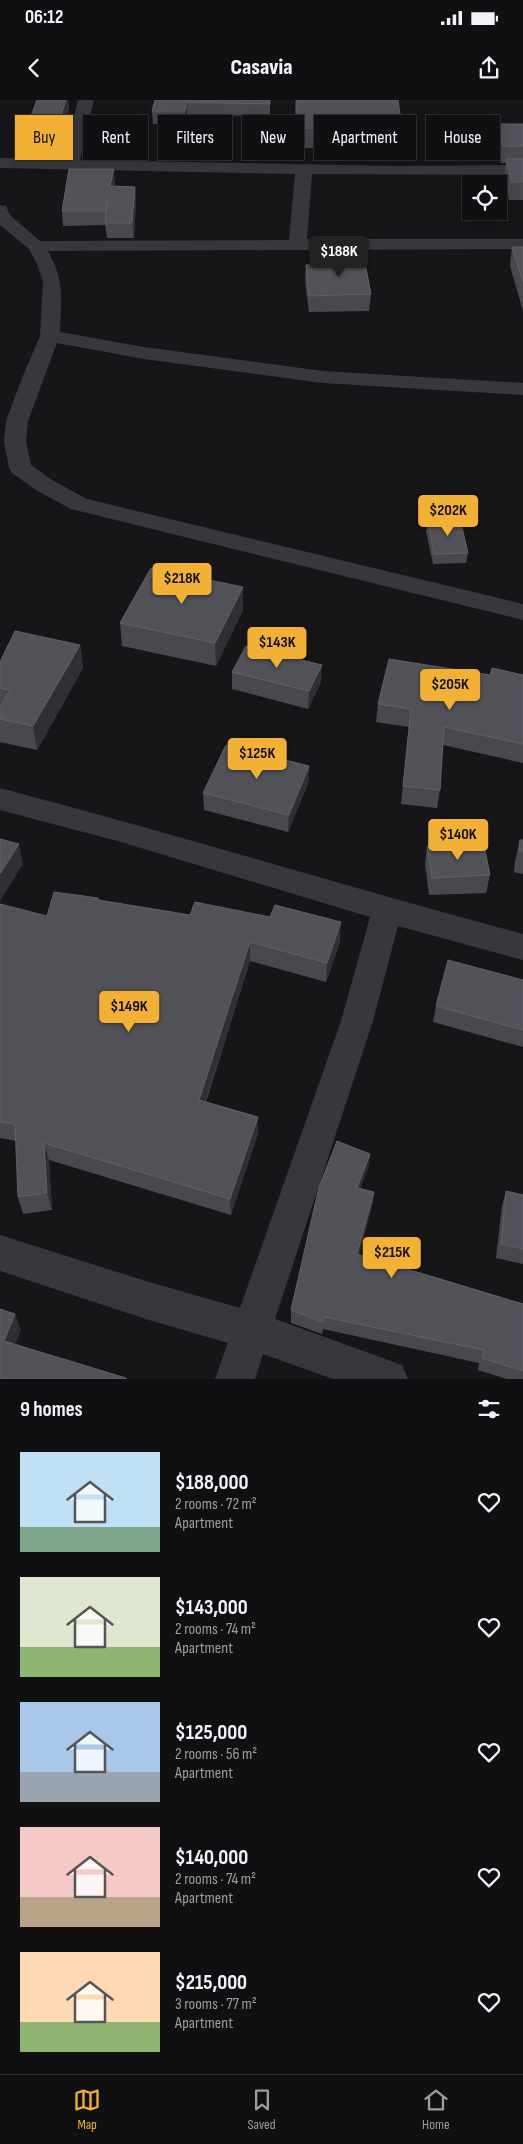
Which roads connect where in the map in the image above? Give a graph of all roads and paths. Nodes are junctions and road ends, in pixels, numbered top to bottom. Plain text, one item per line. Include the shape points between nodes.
1 (86, 100) edge
2 (0, 163) edge
3 (71, 164) junction
4 (304, 168) junction
5 (523, 170) edge
6 (0, 210) edge
7 (298, 244) junction
8 (523, 244) edge
9 (36, 246) junction
10 (50, 336) junction
11 (523, 389) edge
12 (10, 470) edge
13 (523, 612) edge
14 (0, 799) edge
15 (387, 910) junction
16 (523, 947) edge
17 (0, 1253) edge
18 (252, 1330) junction
19 (235, 1379) edge
20 (388, 1379) edge

1 - 3 street
2 - 3 street
3 - 4 street
4 - 5 street
4 - 7 street
6 - 9 street via 8,223
7 - 8 street
7 - 9 street
9 - 10 street via 52,282
10 - 11 street via 144,354 323,377
10 - 12 street via 17,421
12 - 13 street via 79,504
14 - 15 street
15 - 16 street
15 - 18 street via 357,1021
17 - 18 street
18 - 19 street
18 - 20 street

